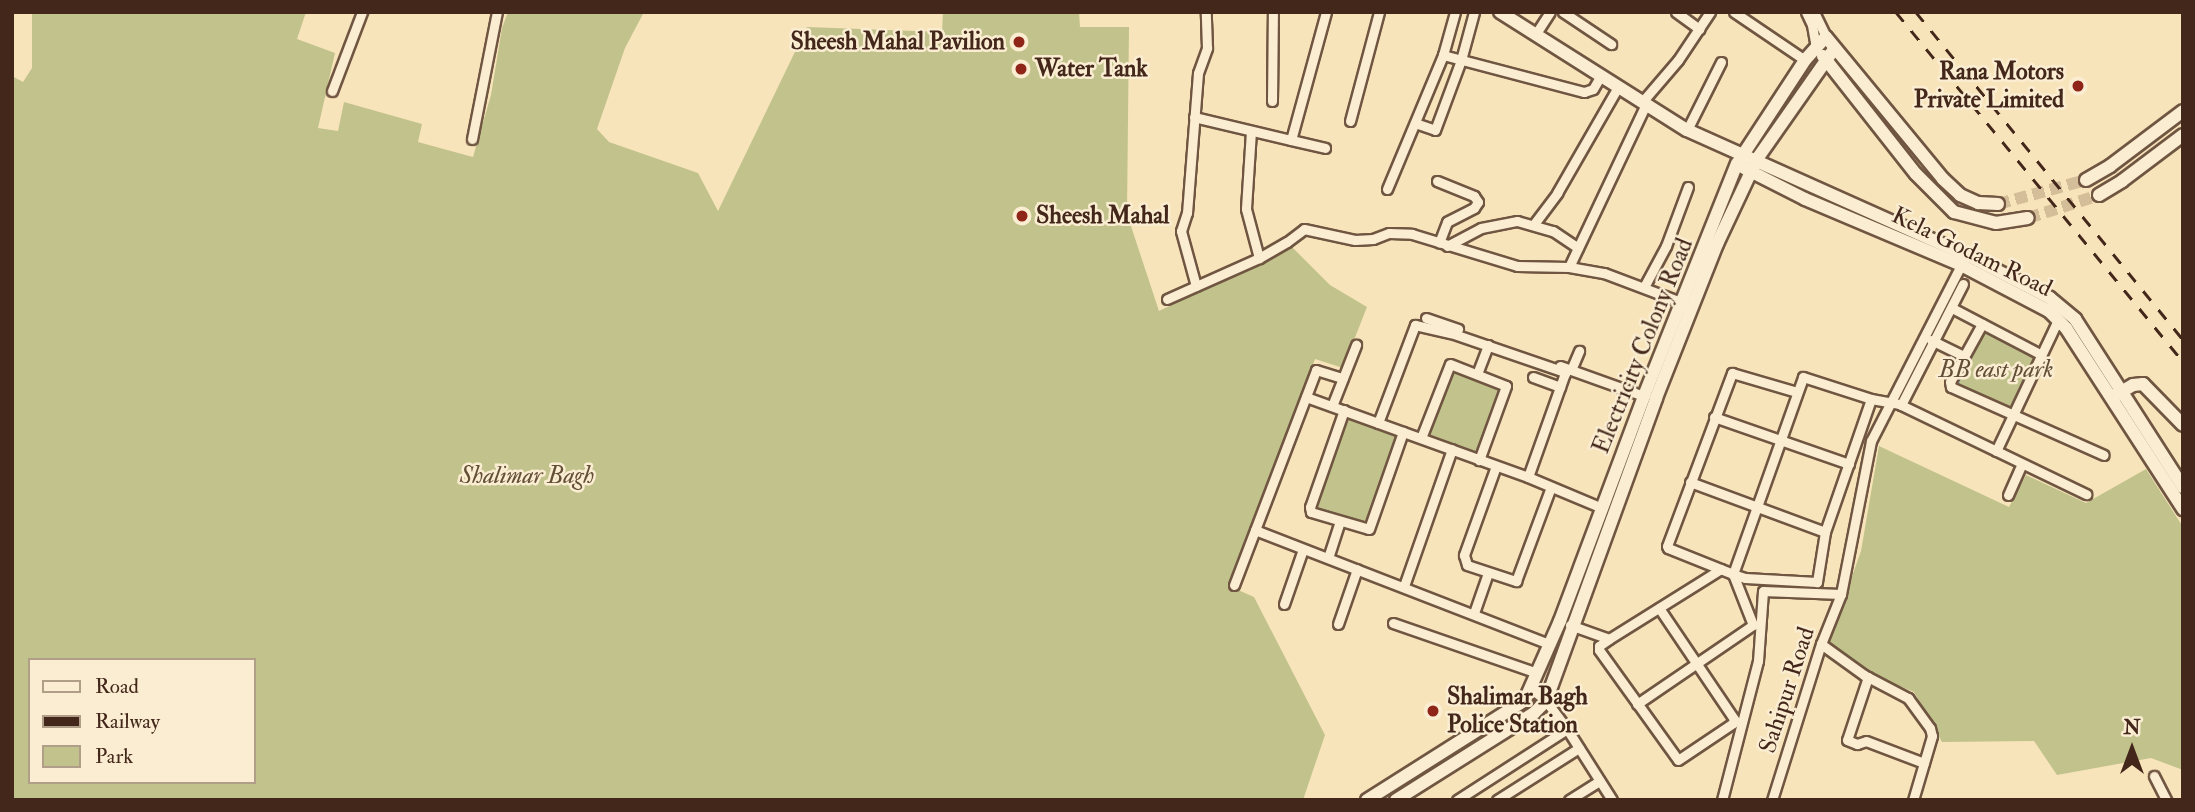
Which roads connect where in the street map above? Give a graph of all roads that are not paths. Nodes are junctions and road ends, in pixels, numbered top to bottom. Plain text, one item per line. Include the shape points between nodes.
1 (362, 12) edge
2 (497, 12) edge
3 (1206, 12) edge
4 (1273, 12) edge
5 (1326, 12) edge
6 (1379, 12) edge
7 (1455, 12) edge
8 (1474, 12) edge
9 (1500, 12) edge
10 (1550, 12) edge
11 (1563, 12) edge
12 (1676, 12) edge
13 (1710, 12) edge
14 (1734, 12) edge
15 (1806, 12) edge
16 (1814, 12) edge
17 (1699, 29) junction
18 (1535, 35) junction
19 (1826, 37) junction
20 (1611, 44) dead end
21 (1816, 47) junction
22 (1834, 49) junction
23 (1443, 55) junction
24 (1461, 60) junction
25 (1805, 60) junction
26 (1826, 61) junction
27 (1721, 62) dead end
28 (1601, 75) junction
29 (1618, 87) junction
30 (332, 91) dead end
31 (1272, 101) dead end
32 (1644, 103) junction
33 (2183, 111) edge
34 (1194, 117) junction
35 (1350, 121) dead end
36 (1415, 123) junction
37 (1687, 130) junction
38 (1251, 131) junction
39 (2183, 135) edge
40 (471, 139) dead end
41 (1291, 140) junction
42 (1325, 148) dead end
43 (1740, 159) junction
44 (1757, 159) junction
45 (1750, 172) junction
46 (2086, 180) tunnel mouth
47 (1437, 181) dead end
48 (1688, 187) dead end
49 (1387, 189) dead end
50 (2099, 195) tunnel mouth
51 (1998, 204) tunnel mouth
52 (2028, 218) tunnel mouth
53 (1534, 224) junction
54 (1443, 245) junction
55 (1578, 248) junction
56 (1259, 258) junction
57 (1961, 265) junction
58 (1569, 267) junction
59 (1963, 284) dead end
60 (1196, 286) junction
61 (1644, 288) junction
62 (1167, 299) dead end
63 (1687, 304) junction
64 (1952, 308) junction
65 (1426, 318) dead end
66 (2066, 322) junction
67 (1982, 324) junction
68 (1925, 337) junction
69 (1934, 342) junction
70 (1356, 345) dead end
71 (1488, 345) junction
72 (1578, 351) dead end
73 (2040, 354) junction
74 (1964, 356) junction
75 (1571, 370) junction
76 (1477, 374) junction
77 (1533, 377) dead end
78 (1343, 378) junction
79 (1560, 387) junction
80 (1797, 393) junction
81 (2116, 395) junction
82 (1644, 396) junction
83 (1306, 397) junction
84 (1871, 399) junction
85 (1891, 401) junction
86 (1901, 405) junction
87 (1332, 406) junction
88 (1344, 410) junction
89 (2013, 413) junction
90 (1714, 417) junction
91 (1378, 423) junction
92 (2183, 425) edge
93 (1403, 432) junction
94 (1421, 438) junction
95 (1780, 440) junction
96 (1452, 449) junction
97 (1996, 451) junction
98 (2104, 455) dead end
99 (1479, 460) junction
100 (1849, 464) junction
101 (2022, 464) junction
102 (1496, 466) junction
103 (1528, 477) junction
104 (1690, 482) junction
105 (1551, 487) junction
106 (2183, 487) edge
107 (2086, 494) dead end
108 (2008, 495) dead end
109 (1756, 506) junction
110 (1602, 508) junction
111 (2183, 509) edge
112 (1340, 521) junction
113 (1255, 530) junction
114 (1825, 531) junction
115 (1303, 549) junction
116 (1328, 558) junction
117 (1357, 569) junction
118 (1721, 569) junction
119 (1488, 573) junction
120 (1732, 574) junction
121 (1234, 586) dead end
122 (1404, 586) junction
123 (1841, 594) junction
124 (1284, 604) dead end
125 (1659, 608) junction
126 (1474, 613) junction
127 (1560, 621) junction
128 (1394, 623) dead end
129 (1338, 624) dead end
130 (1573, 627) junction
131 (1609, 639) junction
132 (1549, 644) junction
133 (1821, 645) junction
134 (1696, 664) junction
135 (1537, 673) junction
136 (1868, 677) junction
137 (1531, 688) junction
138 (1546, 701) junction
139 (1637, 704) junction
140 (1567, 729) junction
141 (1579, 748) junction
142 (1436, 756) junction
143 (1924, 763) junction
144 (1444, 769) junction
145 (2154, 776) dead end
146 (1599, 782) junction
147 (1367, 800) edge
148 (1396, 800) edge
149 (1457, 800) edge
150 (1497, 800) edge
151 (1569, 800) edge
152 (1612, 800) edge
153 (1721, 800) edge
154 (1772, 800) edge
155 (1913, 800) edge
156 (2166, 800) edge

1 - 30 street
2 - 40 street
3 - 34 street via 1206,54 1198,73
4 - 31 street
5 - 41 street
6 - 35 street
7 - 23 street
8 - 24 street
9 - 18 street
10 - 18 street
11 - 20 street
12 - 17 street
13 - 17 street
14 - 25 street
15 - 21 street
16 - 19 street
17 - 32 street
18 - 28 street
19 - 21 street, Electricity Colony Road
19 - 22 street
21 - 25 street, Electricity Colony Road
21 - 26 street
22 - 26 street, Electricity Colony Road
22 - 51 street via 1942,179 1960,195 1978,203
23 - 24 street
23 - 36 street
24 - 28 street via 1584,92 1593,89
24 - 36 street via 1435,130
25 - 43 street, Electricity Colony Road
26 - 44 street, Electricity Colony Road
26 - 52 street via 1916,174 1954,212 1996,223
27 - 37 street
28 - 29 street
29 - 32 street
29 - 53 street
32 - 37 street
32 - 55 street
33 - 46 street
34 - 38 street
34 - 60 street via 1181,237
36 - 49 street
37 - 43 street
38 - 41 street
38 - 56 street via 1246,209
39 - 50 street
41 - 42 street
43 - 44 street, Kela Godam Road
43 - 45 street, Kela Godam Road
43 - 63 street, Electricity Colony Road
44 - 45 street, Electricity Colony Road
44 - 66 street, Kela Godam Road via 2003,271 2050,298
45 - 57 street, Kela Godam Road
45 - 63 street, Electricity Colony Road
47 - 54 street via 1474,196 1478,202 1449,220
48 - 61 street
53 - 54 street via 1499,222
53 - 55 street
54 - 56 street via 1401,232 1355,240 1304,229
54 - 58 street via 1517,266
55 - 58 street
56 - 60 street
57 - 66 street, Kela Godam Road
57 - 68 street, Sahipur Road
58 - 61 street
59 - 64 street
60 - 62 street
61 - 63 street
63 - 82 street, Electricity Colony Road
63 - 130 street, Electricity Colony Road
64 - 67 street
64 - 69 street
65 - 75 street
66 - 73 street
66 - 81 street, Kela Godam Road
67 - 73 street
67 - 74 street
68 - 69 street
68 - 85 street, Sahipur Road
69 - 74 street
69 - 86 street
70 - 78 street
71 - 76 street
71 - 79 street via 1563,371
71 - 91 street via 1415,324
72 - 75 street
73 - 89 street
74 - 89 street via 1951,387
75 - 82 street
76 - 94 street via 1449,365
76 - 99 street via 1506,386
77 - 79 street
78 - 83 street via 1317,370
78 - 87 street
79 - 103 street
80 - 84 street via 1802,377
80 - 90 street via 1733,372
80 - 95 street
81 - 92 street via 2143,384
81 - 106 street, Kela Godam Road
81 - 111 street, Kela Godam Road
82 - 110 street, Electricity Colony Road
83 - 87 street
83 - 113 street
84 - 85 street
84 - 100 street
85 - 86 street
85 - 123 street, Sahipur Road via 1871,441
86 - 97 street
87 - 88 street
88 - 91 street
88 - 112 street via 1309,509
89 - 97 street
89 - 98 street
90 - 95 street
90 - 104 street
91 - 93 street
93 - 94 street
93 - 112 street via 1368,529
94 - 96 street
95 - 100 street
95 - 109 street
96 - 99 street
96 - 122 street
97 - 101 street
99 - 102 street
100 - 114 street
101 - 107 street
101 - 108 street
102 - 103 street
102 - 119 street via 1463,559
103 - 105 street
104 - 109 street
104 - 118 street via 1667,546
105 - 110 street
105 - 119 street via 1516,581
109 - 114 street
109 - 120 street
110 - 127 street, Electricity Colony Road
112 - 116 street
113 - 115 street
113 - 121 street
114 - 120 street via 1816,583
115 - 116 street
115 - 124 street
116 - 117 street
117 - 122 street
117 - 129 street
118 - 120 street
118 - 125 street
119 - 126 street
120 - 134 street via 1753,625
122 - 126 street
123 - 133 street, Sahipur Road
123 - 153 street via 1763,591 1758,661
125 - 131 street
125 - 134 street
126 - 132 street
127 - 130 street
127 - 132 street, Electricity Colony Road
128 - 135 street
130 - 131 street
130 - 138 street, Electricity Colony Road
131 - 139 street via 1599,650
132 - 135 street, Electricity Colony Road
133 - 136 street
133 - 154 street, Sahipur Road
134 - 139 street
134 - 139 street via 1734,719 1711,738 1676,761
135 - 137 street, Electricity Colony Road
136 - 143 street via 1908,698 1924,720 1931,736
136 - 143 street via 1847,740 1866,741
137 - 138 street
137 - 142 street via 1525,700
138 - 140 street
138 - 144 street
140 - 141 street
140 - 149 street
141 - 146 street
141 - 150 street
142 - 144 street
142 - 147 street
143 - 155 street
144 - 148 street
145 - 156 street
146 - 151 street
146 - 152 street

